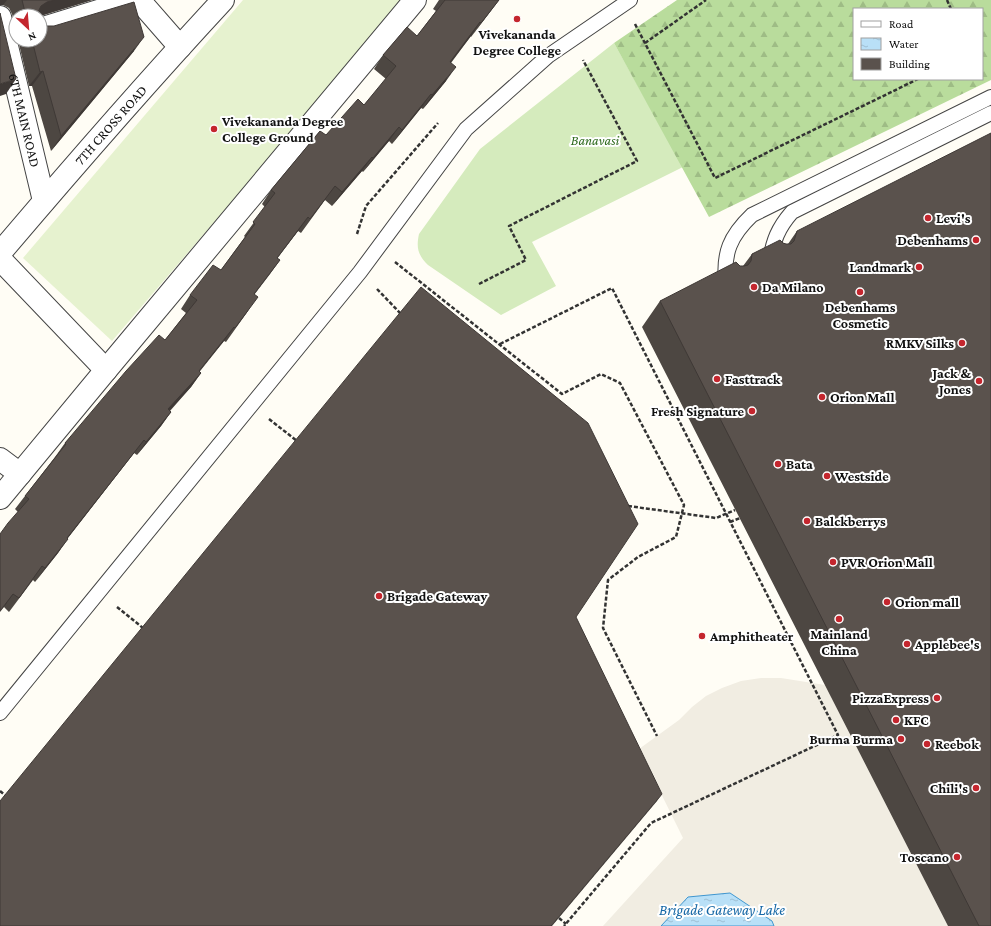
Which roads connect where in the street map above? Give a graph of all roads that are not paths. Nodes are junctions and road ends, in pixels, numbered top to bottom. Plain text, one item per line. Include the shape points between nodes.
1 (134, 0) edge
2 (139, 0) edge
3 (223, 0) edge
4 (415, 0) edge
5 (630, 0) edge
6 (0, 17) edge
7 (48, 27) edge
8 (7, 39) edge
9 (180, 47) junction
10 (991, 97) edge
11 (991, 113) edge
12 (44, 201) junction
13 (0, 253) edge
14 (0, 259) edge
15 (770, 261) edge
16 (726, 283) edge
17 (106, 370) junction
18 (0, 459) edge
19 (20, 474) junction
20 (0, 498) edge
21 (0, 713) edge

1 - 7 street
2 - 9 street
3 - 9 street, 7TH CROSS ROAD
4 - 17 street
5 - 21 lane via 548,56 466,130 360,272
6 - 8 street, 6TH MAIN ROAD
8 - 12 street, 6TH MAIN ROAD
9 - 12 street, 7TH CROSS ROAD
10 - 16 lane via 752,215 735,234 730,246 726,258
11 - 15 lane via 792,212 776,234
12 - 13 street, 7TH CROSS ROAD
14 - 17 street
17 - 19 street
18 - 19 street
19 - 20 street

